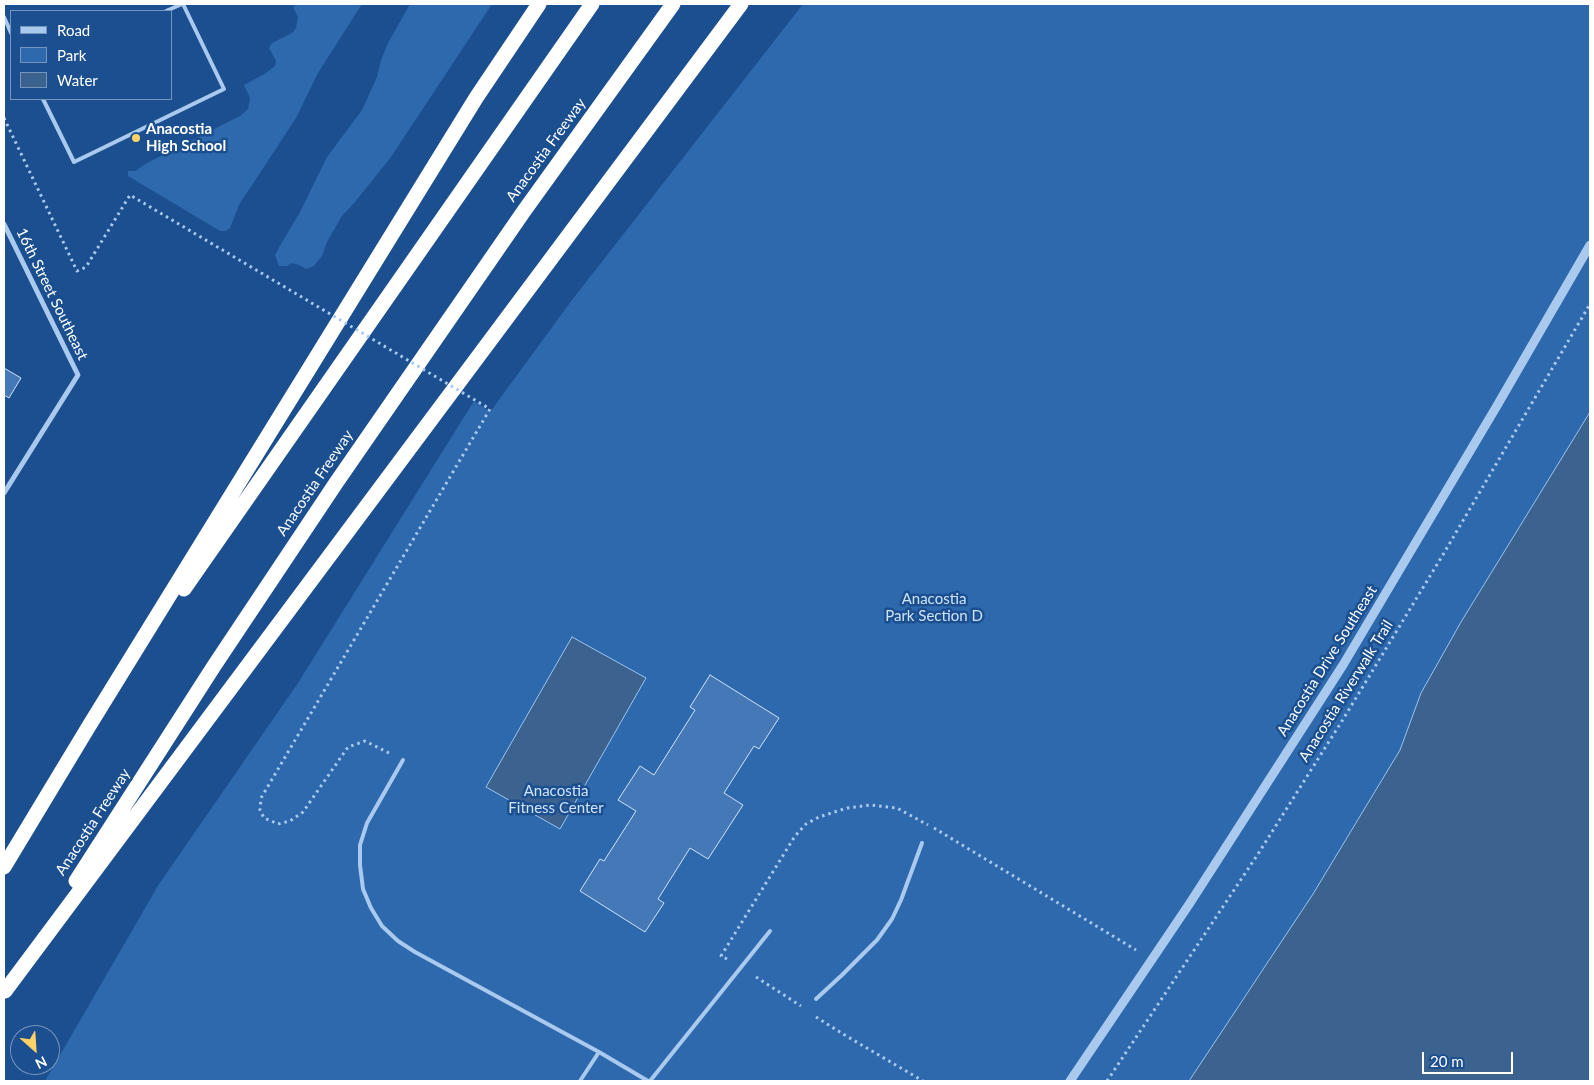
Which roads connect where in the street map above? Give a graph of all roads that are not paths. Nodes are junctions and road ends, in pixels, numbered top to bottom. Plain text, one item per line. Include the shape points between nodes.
1 (182, 4) edge
2 (539, 4) edge
3 (592, 4) edge
4 (673, 4) edge
5 (741, 4) edge
6 (168, 10) edge
7 (4, 17) edge
8 (10, 31) edge
9 (44, 100) edge
10 (4, 224) edge
11 (1590, 245) edge
12 (4, 494) edge
13 (89, 726) junction
14 (403, 760) road end
15 (922, 843) dead end
16 (4, 868) edge
17 (770, 931) dead end
18 (4, 992) edge
19 (816, 999) dead end
20 (598, 1052) junction
21 (580, 1081) edge
22 (649, 1081) edge
23 (1070, 1081) edge

1 - 6 lane
1 - 9 lane via 224,89 74,162
2 - 13 highway via 476,98
3 - 13 highway
4 - 18 highway, Anacostia Freeway via 524,210 325,499
5 - 18 highway
7 - 8 lane
10 - 12 street, 16th Street Southeast via 78,375
11 - 23 street, Anacostia Drive Southeast via 1343,665 1190,903
13 - 16 highway
14 - 20 lane via 367,823 360,845 364,889 370,908 382,926 415,952
15 - 19 lane via 892,919 877,940
17 - 22 lane
20 - 21 lane
20 - 22 lane

